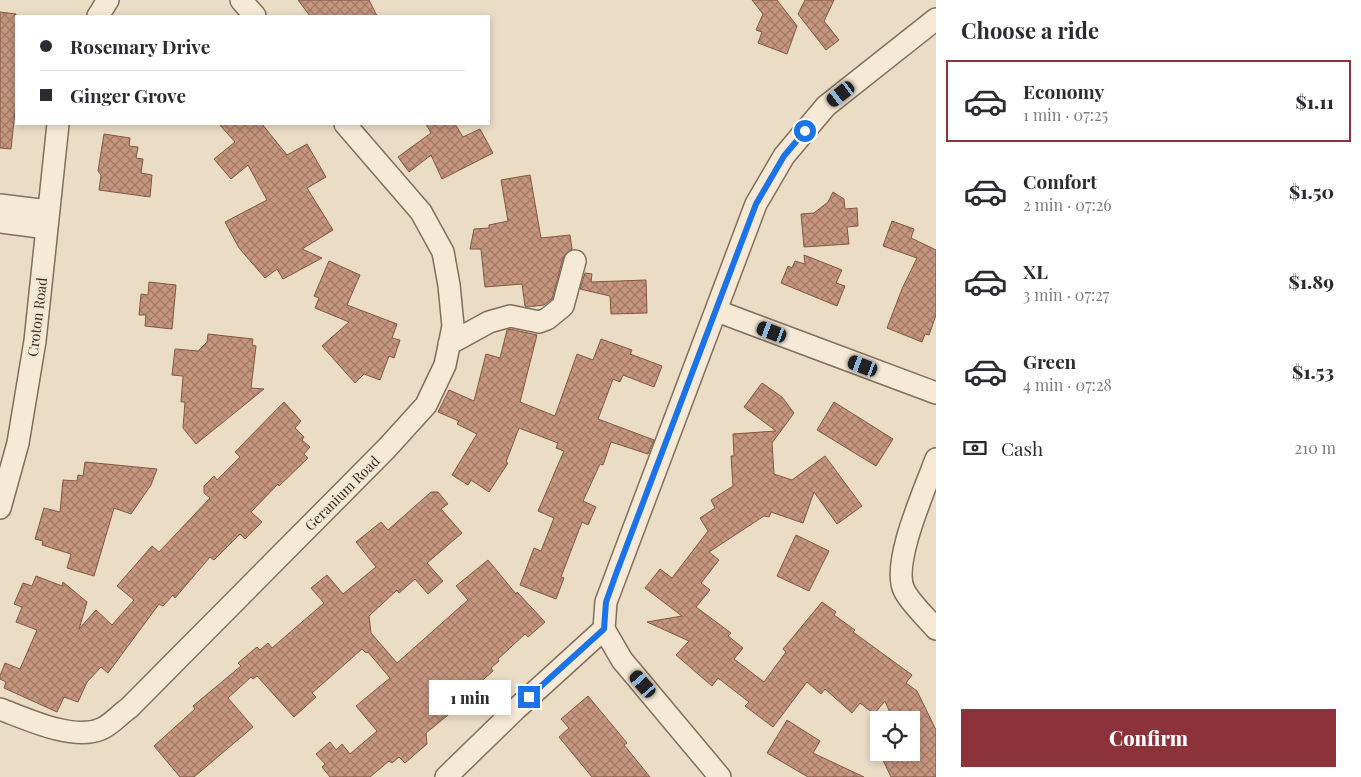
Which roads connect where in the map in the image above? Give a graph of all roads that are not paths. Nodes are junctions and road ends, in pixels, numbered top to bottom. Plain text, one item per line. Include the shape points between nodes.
1 (108, 0) edge
2 (241, 0) edge
3 (99, 15) edge
4 (253, 15) edge
5 (936, 19) edge
6 (58, 125) edge
7 (346, 125) edge
8 (0, 205) edge
9 (48, 220) junction
10 (0, 222) edge
11 (575, 261) dead end
12 (717, 311) junction
13 (449, 344) junction
14 (936, 393) edge
15 (936, 460) edge
16 (0, 508) edge
17 (604, 629) junction
18 (936, 629) edge
19 (0, 710) edge
20 (446, 777) edge
21 (720, 777) edge

1 - 3 street
2 - 4 street
5 - 12 street via 826,106 784,156 756,204
6 - 9 street, Croton Road
7 - 13 street, Geranium Road via 421,212 442,252 453,326
8 - 9 street
9 - 10 street
9 - 16 street, Croton Road via 35,341 18,443
11 - 13 street via 563,306 547,318 539,322 510,316 489,322
12 - 14 street
12 - 17 street via 606,602
13 - 19 street, Geranium Road via 445,365 426,405 129,708 101,729 77,733
15 - 18 street via 901,565 903,589
17 - 20 street
17 - 21 street via 622,660

